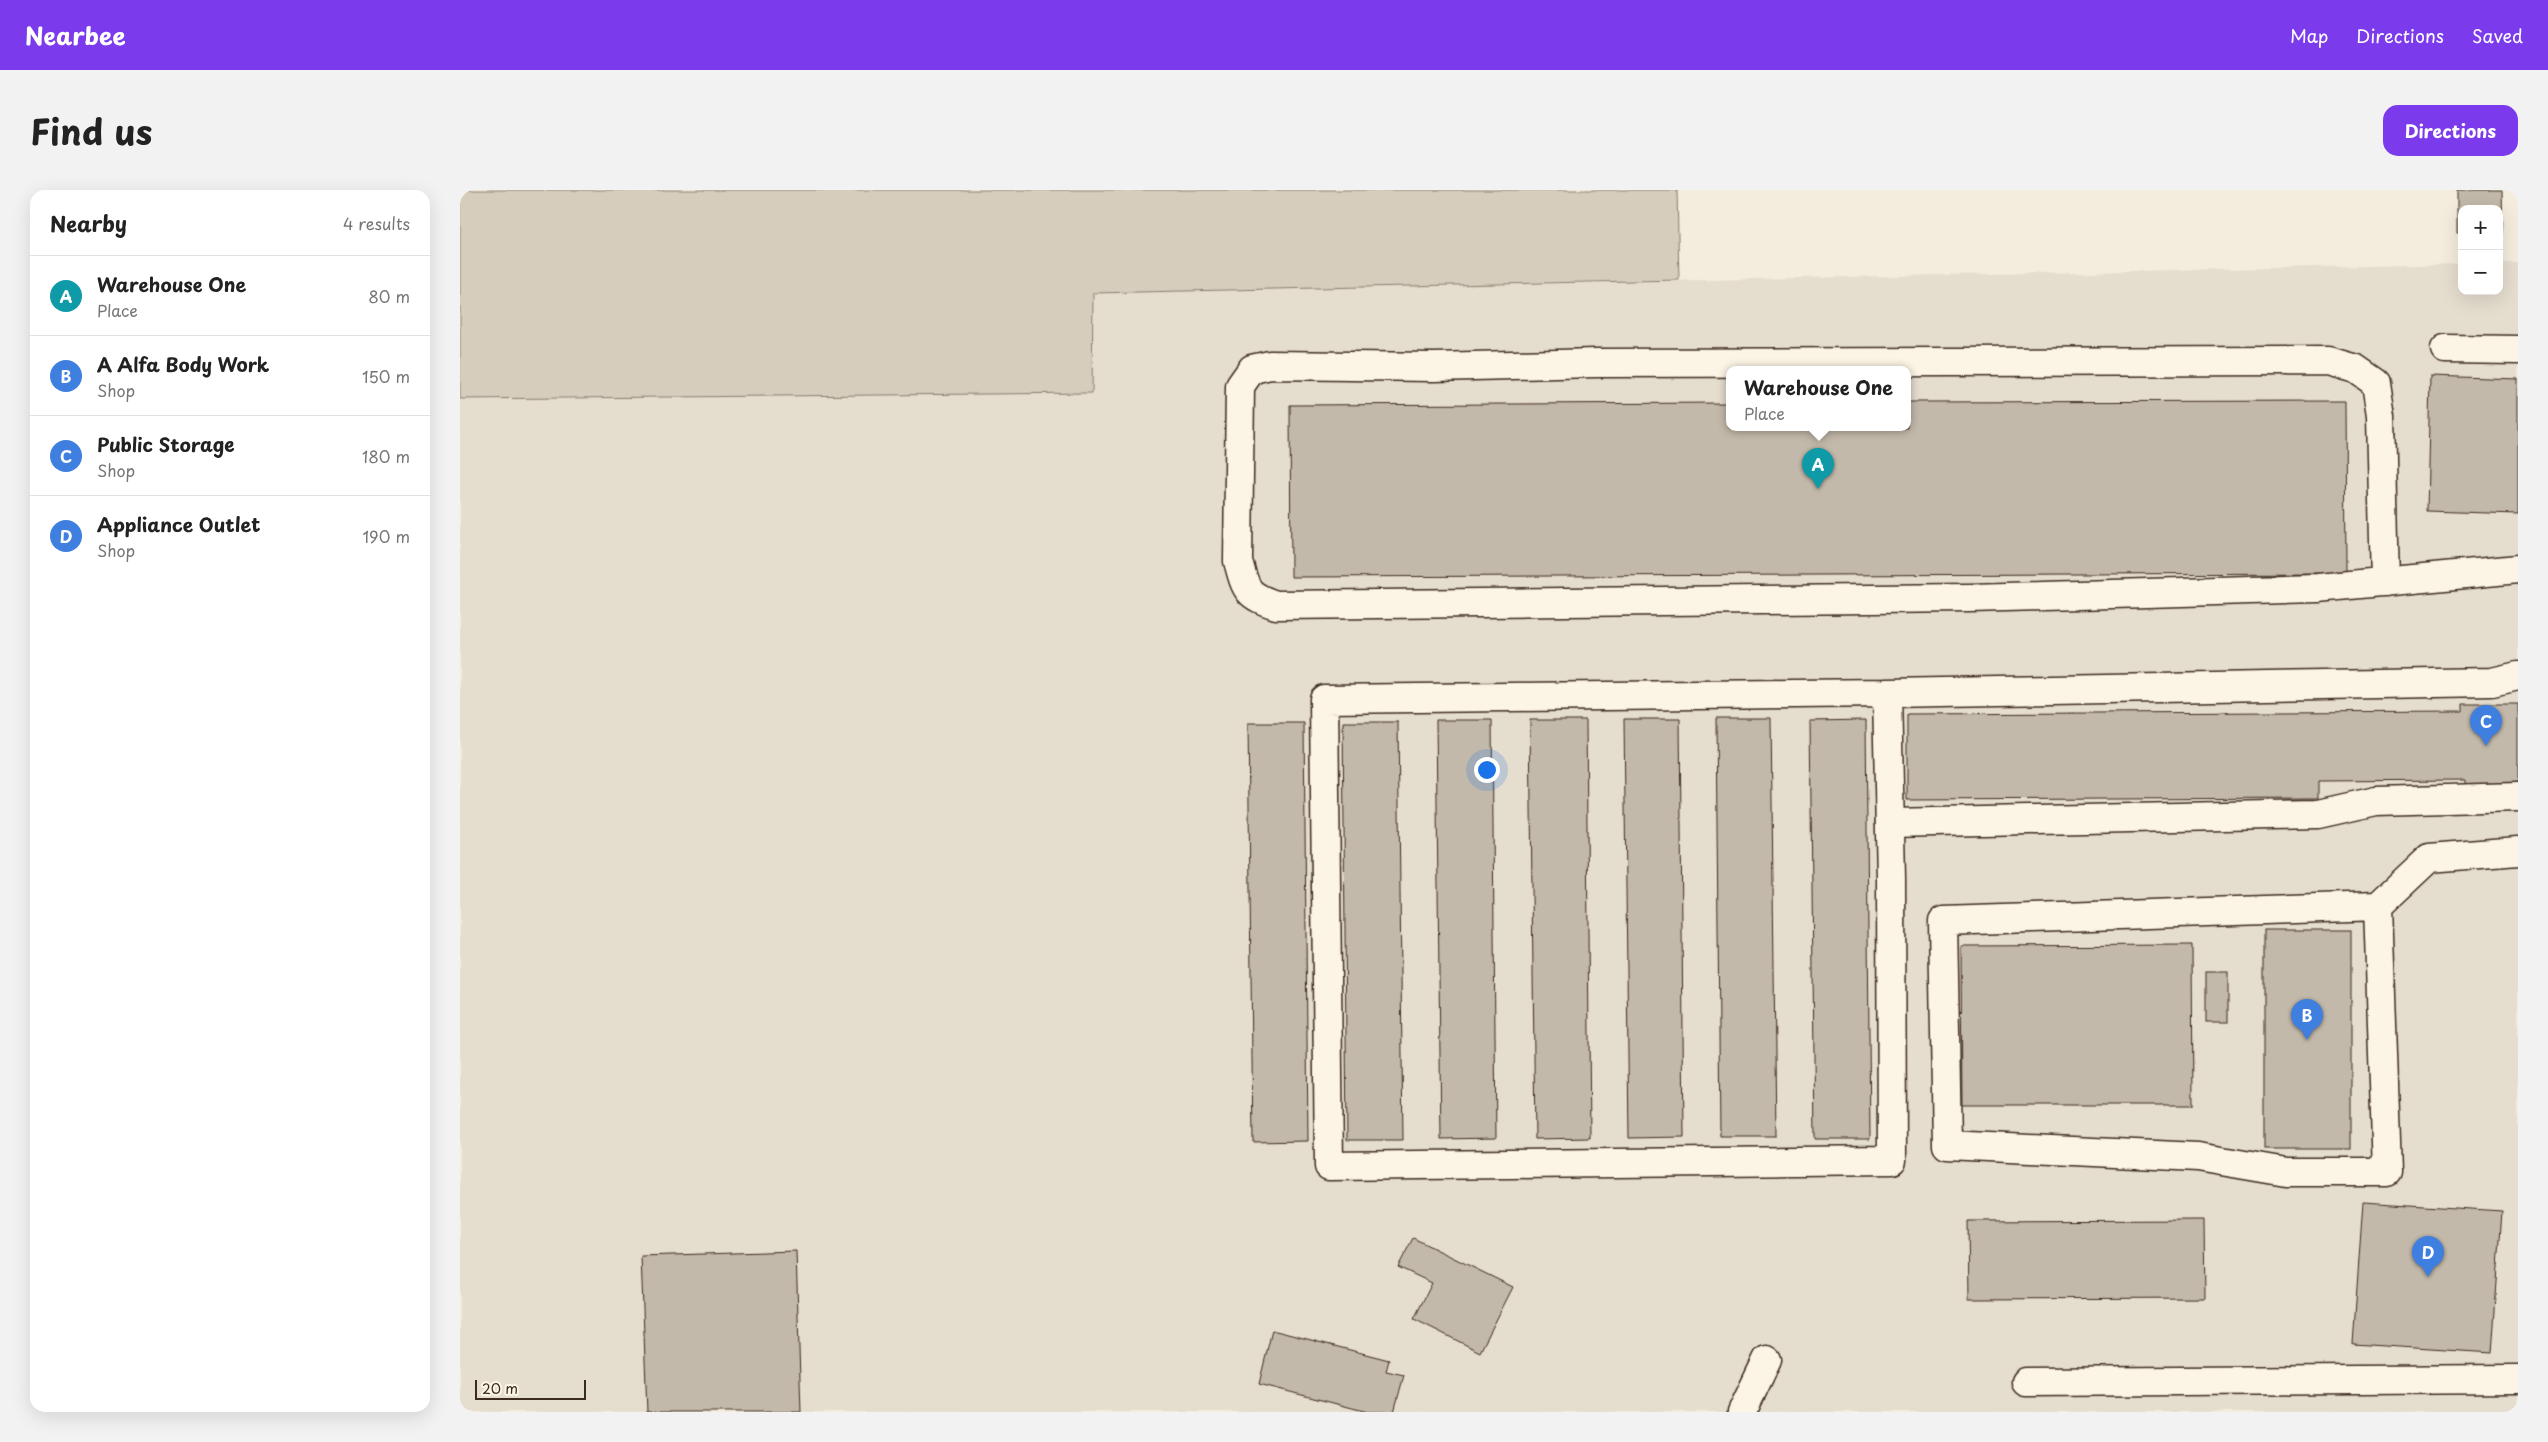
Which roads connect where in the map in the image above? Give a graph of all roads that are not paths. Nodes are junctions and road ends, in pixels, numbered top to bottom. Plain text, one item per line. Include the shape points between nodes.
1 (2445, 350) dead end
2 (2518, 350) edge
3 (2518, 569) edge
4 (2385, 582) junction
5 (2518, 676) edge
6 (1888, 693) junction
7 (2518, 797) edge
8 (1890, 823) junction
9 (2518, 851) edge
10 (2378, 906) junction
11 (1767, 1360) dead end
12 (2518, 1379) edge
13 (2026, 1382) dead end
14 (1742, 1412) edge

1 - 2 lane
3 - 4 lane
4 - 4 lane via 2318,588 1970,598 1276,605 1254,598 1245,589 1238,561 1240,386 1252,369 1270,364 1434,367 1596,363 2328,361 2356,369 2376,383 2381,416
5 - 6 lane via 2492,682
6 - 8 lane
6 - 8 lane via 1324,700 1329,1166 1892,1160
7 - 8 lane via 2376,802 2318,814
9 - 10 lane via 2429,858
10 - 10 lane via 2387,1172 2286,1172 2198,1157 1947,1145 1943,921
11 - 14 lane
12 - 13 lane

